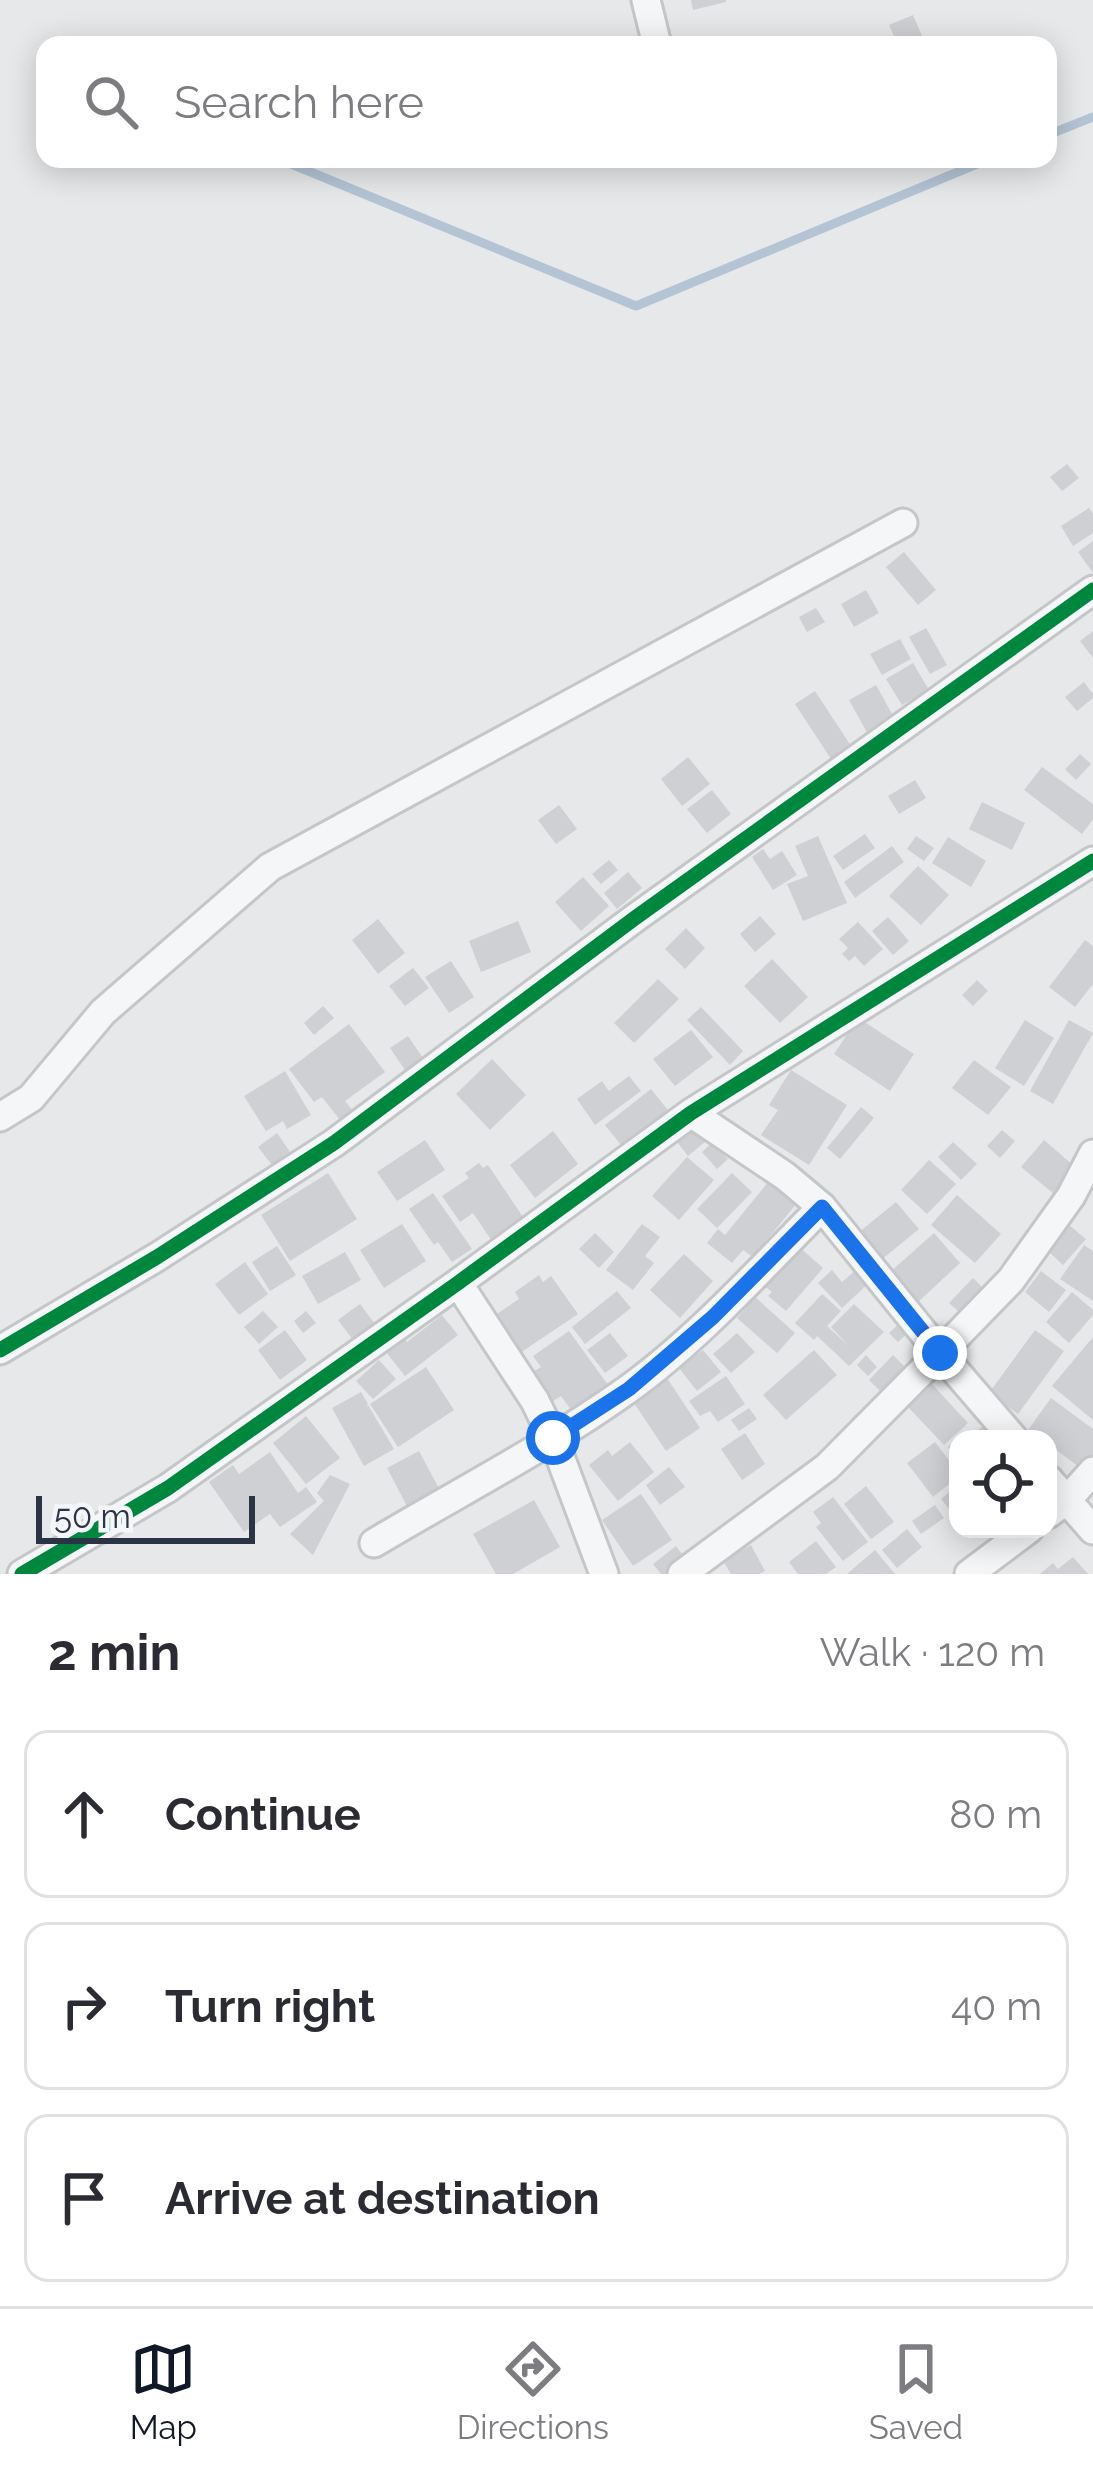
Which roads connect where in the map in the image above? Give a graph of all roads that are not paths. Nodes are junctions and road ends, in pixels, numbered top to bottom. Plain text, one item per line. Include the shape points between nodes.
1 (646, 0) edge
2 (655, 36) edge
3 (903, 523) dead end
4 (1093, 590) edge
5 (1093, 861) edge
6 (691, 1113) junction
7 (0, 1117) edge
8 (1093, 1154) edge
9 (822, 1207) junction
10 (458, 1283) junction
11 (0, 1350) edge
12 (940, 1353) junction
13 (1005, 1430) edge
14 (553, 1438) junction
15 (1093, 1471) edge
16 (1057, 1496) edge
17 (1057, 1500) edge
18 (1093, 1530) edge
19 (1017, 1538) edge
20 (374, 1543) dead end
21 (22, 1574) edge
22 (604, 1574) edge
23 (682, 1574) edge
24 (969, 1574) edge

1 - 2 street
3 - 7 street via 271,867 103,1012 31,1097
4 - 11 street via 334,1143
5 - 6 street
6 - 9 street
6 - 10 street
8 - 12 street via 1011,1280
9 - 12 street
9 - 14 street via 713,1317 629,1389
10 - 14 street
10 - 21 street via 168,1488
12 - 13 street
12 - 23 street via 827,1467
14 - 20 street
14 - 22 street
15 - 16 street
17 - 18 street
19 - 24 street

